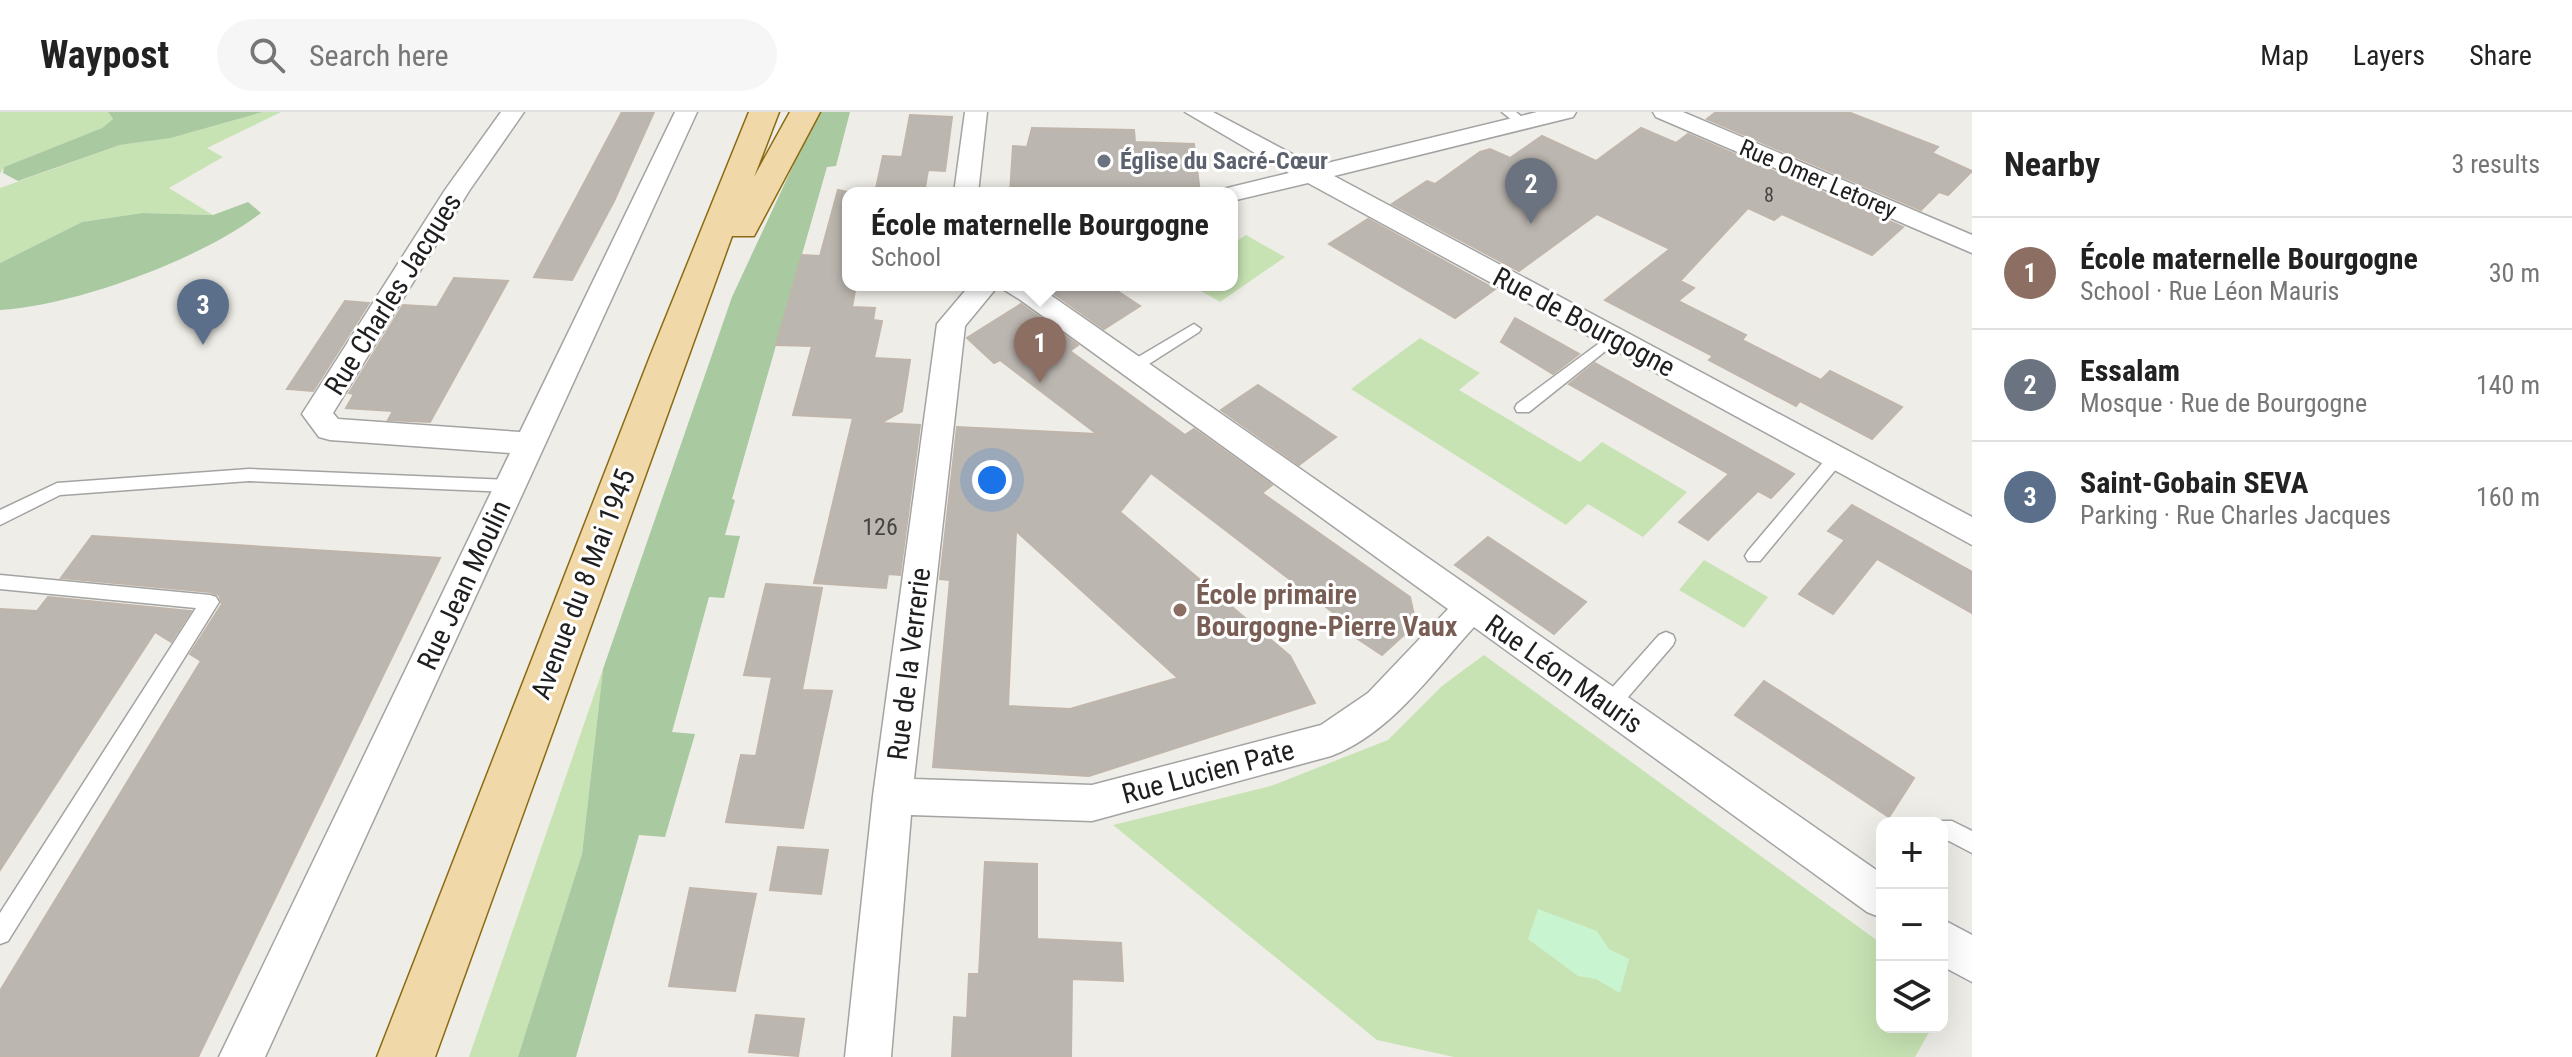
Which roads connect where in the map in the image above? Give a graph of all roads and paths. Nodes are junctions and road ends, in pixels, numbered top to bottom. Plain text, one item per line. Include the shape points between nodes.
1 (513, 112) edge
2 (686, 112) edge
3 (754, 112) edge
4 (764, 112) edge
5 (805, 112) edge
6 (976, 112) edge
7 (1196, 112) edge
8 (1565, 112) edge
9 (1664, 112) edge
10 (1515, 117) edge
11 (748, 145) junction
12 (1311, 175) junction
13 (967, 187) edge
14 (1238, 193) edge
15 (1972, 245) edge
16 (980, 291) edge
17 (1024, 291) edge
18 (1194, 329) dead end
19 (1613, 338) junction
20 (669, 354) junction
21 (1133, 367) junction
22 (1523, 408) dead end
23 (530, 444) junction
24 (1836, 458) junction
25 (511, 486) junction
26 (0, 518) edge
27 (1972, 532) edge
28 (1754, 556) dead end
29 (0, 582) edge
30 (1470, 608) junction
31 (1666, 640) dead end
32 (1609, 705) junction
33 (893, 796) junction
34 (1948, 831) edge
35 (1972, 843) edge
36 (1876, 889) edge
37 (0, 933) edge
38 (1948, 944) edge
39 (1972, 961) edge
40 (242, 1057) edge
41 (406, 1057) edge
42 (868, 1057) edge

1 - 23 street, Rue Charles Jacques via 457,190 317,414 330,429
2 - 23 street, Rue Jean Moulin
3 - 11 main road
4 - 11 main road, Avenue du 8 Mai 1945
5 - 20 main road via 756,199 716,288
6 - 13 street
7 - 12 street, Rue de Bourgogne
8 - 10 street
9 - 15 street, Rue Omer Letorey
10 - 12 street
11 - 20 main road, Avenue du 8 Mai 1945
12 - 14 street
12 - 19 street, Rue de Bourgogne
16 - 33 street, Rue de la Verrerie via 951,324
17 - 21 street, Rue Léon Mauris
18 - 21 lane
19 - 22 lane
19 - 24 street, Rue de Bourgogne
20 - 41 main road, Avenue du 8 Mai 1945
21 - 30 street, Rue Léon Mauris
23 - 25 street, Rue Jean Moulin
24 - 27 street, Rue de Bourgogne
24 - 28 lane
25 - 26 lane via 249,475 57,489
25 - 40 street, Rue Jean Moulin
29 - 37 lane via 210,602
30 - 32 street, Rue Léon Mauris
30 - 33 street, Rue Lucien Pate via 1381,704 1331,739 1092,803
31 - 32 lane
32 - 36 street, Rue Léon Mauris
33 - 42 street, Rue de la Verrerie
34 - 35 lane
38 - 39 street

